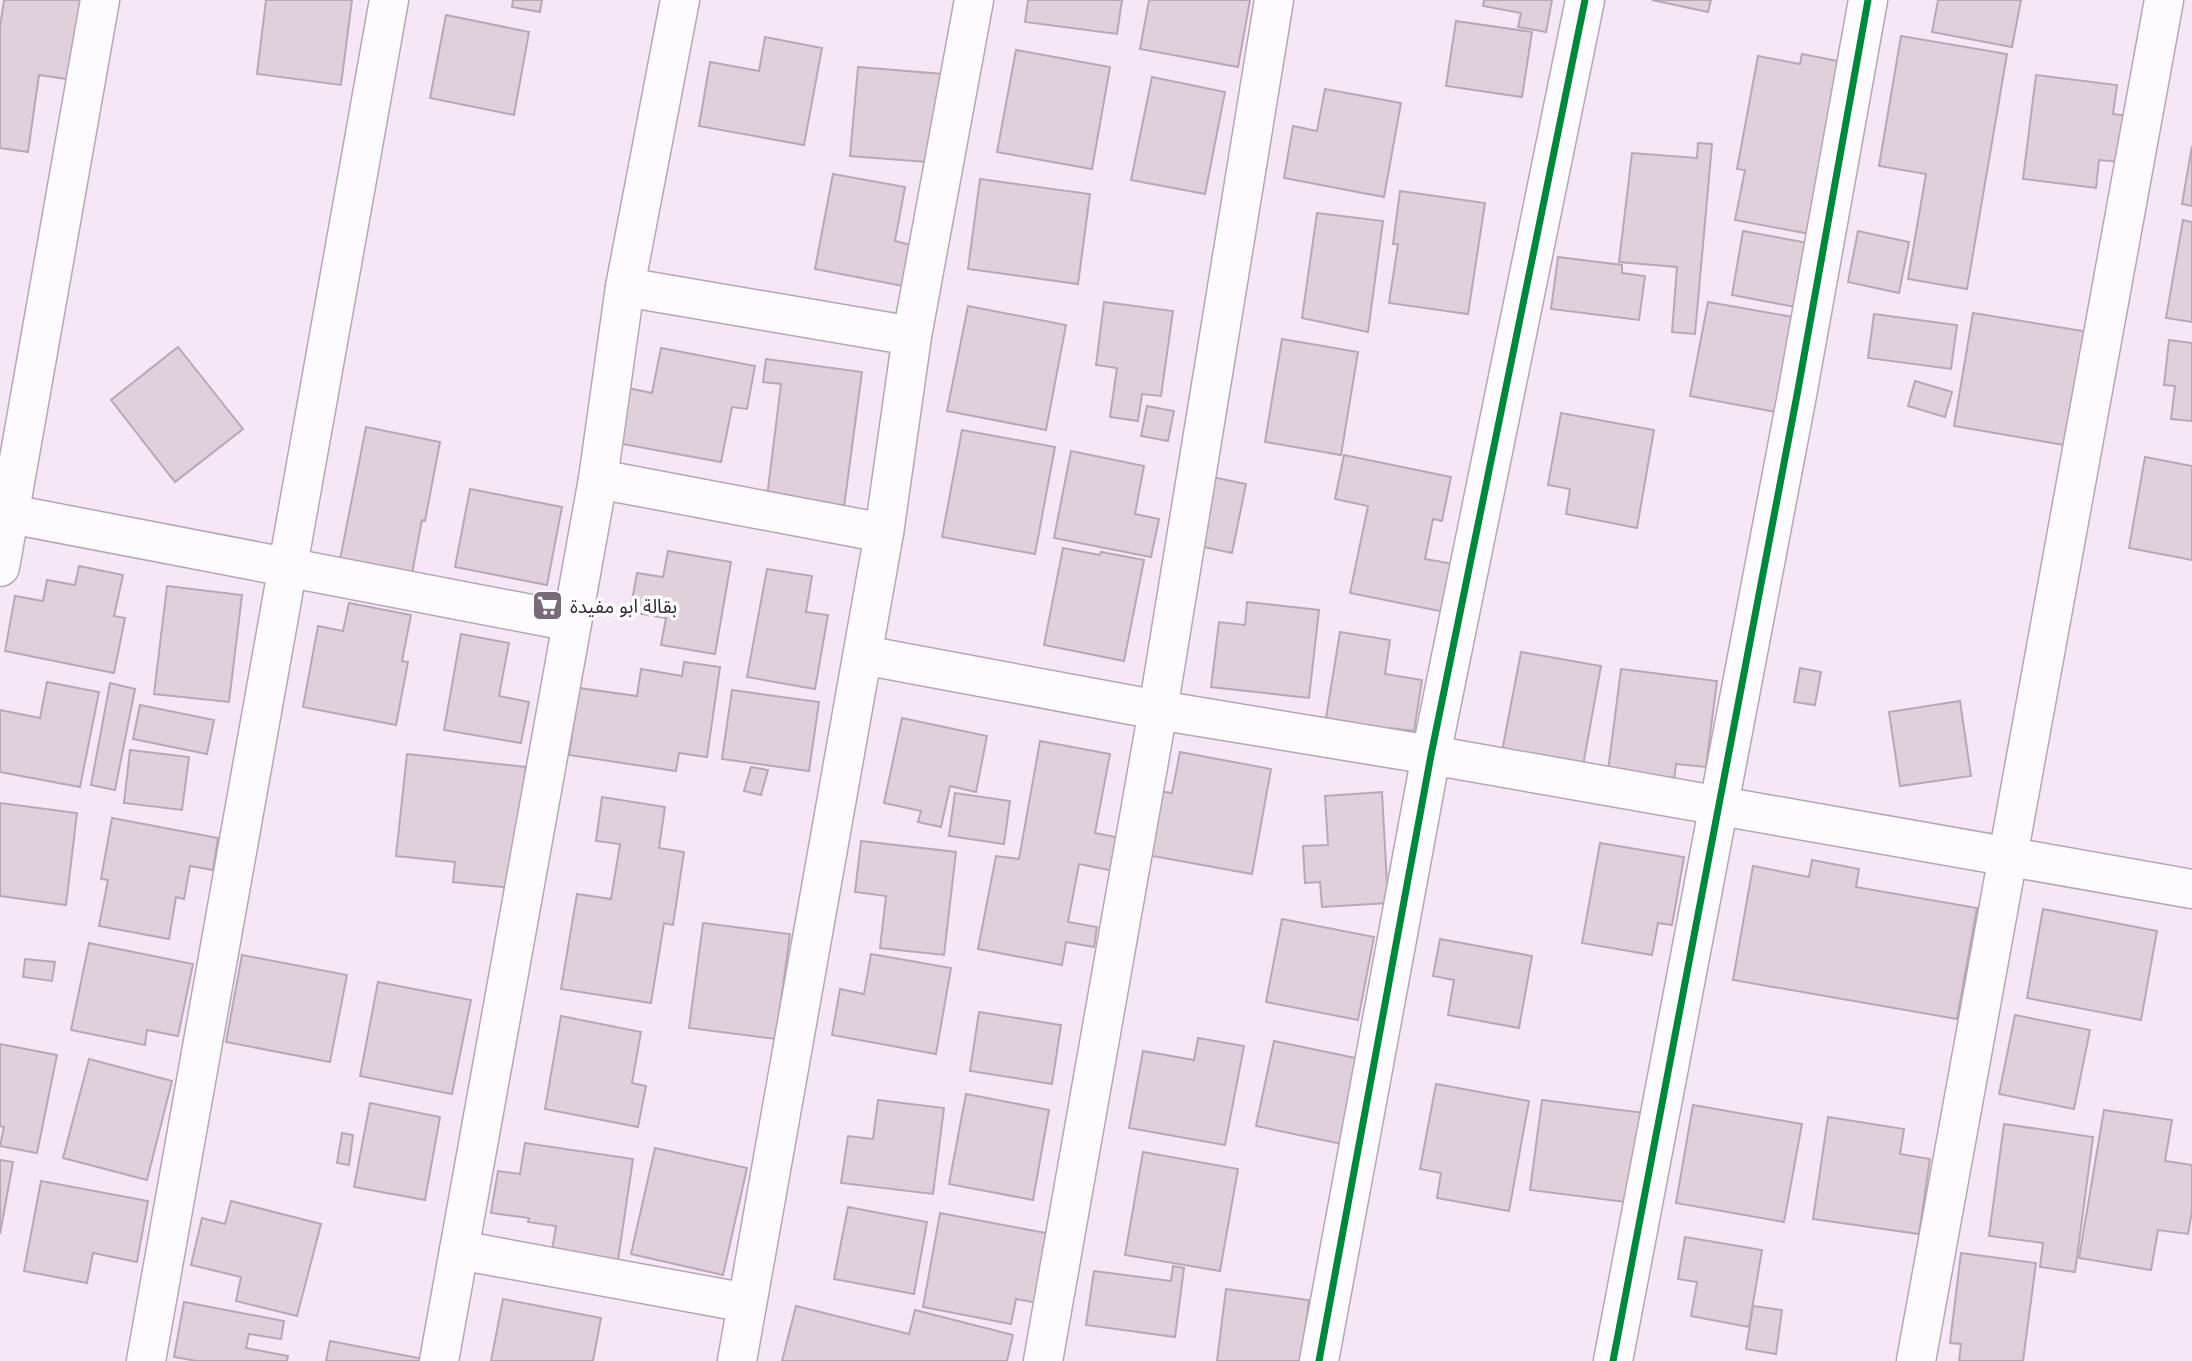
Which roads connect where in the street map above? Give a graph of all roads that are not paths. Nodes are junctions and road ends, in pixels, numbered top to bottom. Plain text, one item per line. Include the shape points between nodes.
1 (100, 0) edge
2 (389, 0) edge
3 (680, 0) edge
4 (974, 0) edge
5 (1274, 0) edge
6 (1585, 0) edge
7 (1868, 0) edge
8 (2164, 0) edge
9 (625, 287) junction
10 (912, 336) junction
11 (597, 479) junction
12 (5, 513) edge
13 (884, 533) junction
14 (0, 567) edge
15 (287, 567) junction
16 (572, 622) junction
17 (863, 655) junction
18 (1158, 710) junction
19 (1431, 755) junction
20 (1718, 805) junction
21 (2007, 857) junction
22 (2192, 889) edge
23 (459, 1250) junction
24 (747, 1303) junction
25 (146, 1361) edge
26 (439, 1361) edge
27 (737, 1361) edge
28 (1043, 1361) edge
29 (1319, 1361) edge
30 (1613, 1361) edge
31 (1916, 1361) edge

1 - 12 street
2 - 15 street
3 - 9 street
4 - 10 street
5 - 18 street
6 - 19 street
7 - 20 street
8 - 21 street
9 - 10 street
9 - 11 street
10 - 13 street
11 - 13 street
11 - 16 street
12 - 14 street
12 - 15 street
13 - 17 street
15 - 16 street
15 - 25 street
16 - 23 street
17 - 18 street
17 - 24 street
18 - 19 street
18 - 28 street
19 - 20 street
19 - 29 street
20 - 21 street
20 - 30 street
21 - 22 street
21 - 31 street
23 - 24 street
23 - 26 street
24 - 27 street

